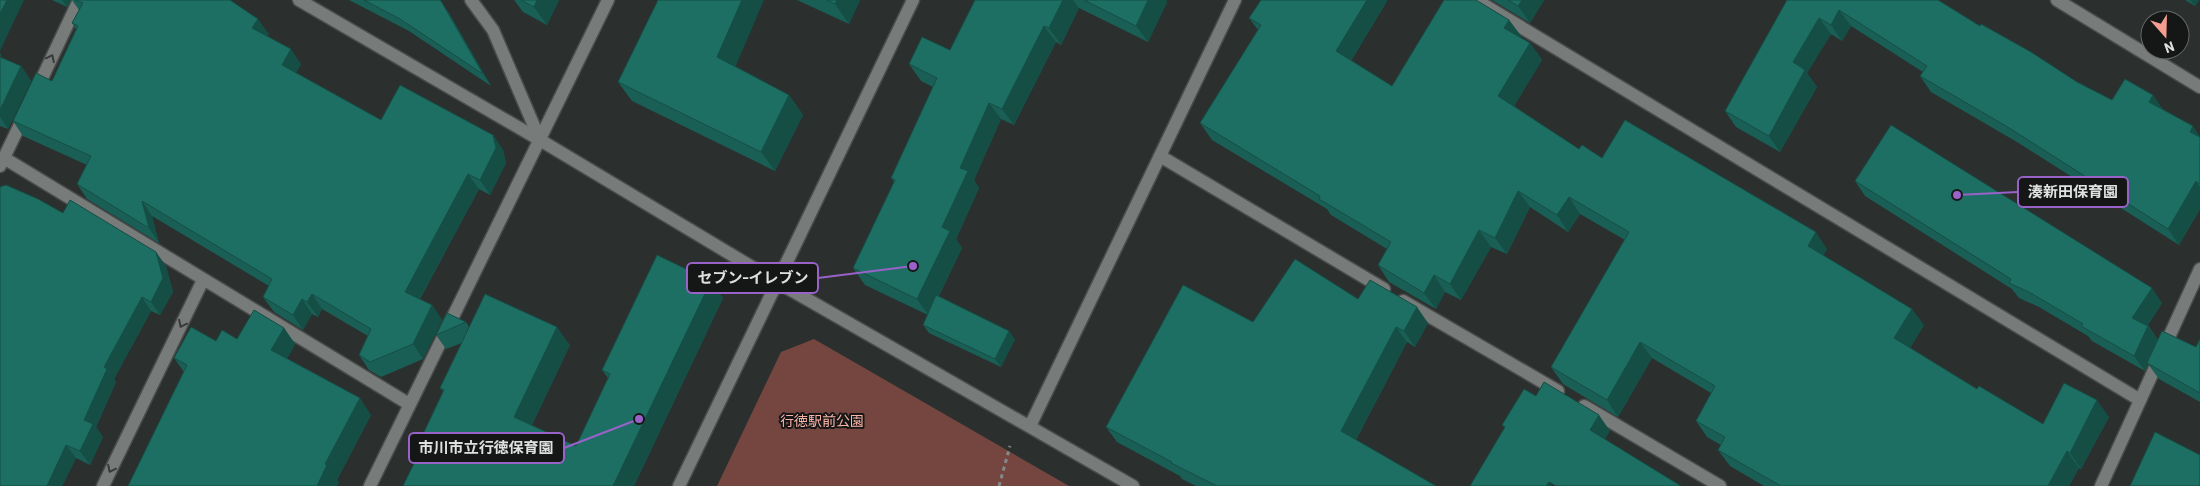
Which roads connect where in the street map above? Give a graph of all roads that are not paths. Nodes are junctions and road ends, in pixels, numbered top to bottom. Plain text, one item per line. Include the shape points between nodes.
1 (79, 0) edge
2 (299, 0) edge
3 (472, 0) edge
4 (608, 0) edge
5 (913, 0) edge
6 (1236, 0) edge
7 (1476, 0) edge
8 (2057, 0) edge
9 (2200, 88) edge
10 (540, 140) junction
11 (1160, 156) junction
12 (2, 162) edge
13 (2200, 268) edge
14 (204, 280) junction
15 (777, 282) junction
16 (2140, 400) junction
17 (409, 404) junction
18 (1030, 426) junction
19 (102, 486) edge
20 (370, 486) edge
21 (679, 486) edge
22 (1133, 486) edge
23 (1720, 486) edge
24 (2101, 486) edge

12 -> 1 street
2 - 10 street
3 - 10 street via 493,30
4 - 10 street
5 - 15 street
6 - 11 street
7 - 16 street
8 - 9 street
10 - 15 street
10 - 17 street
11 - 18 street
11 - 23 street
12 - 14 street
13 - 16 street
14 - 17 street
14 -> 19 street
15 - 18 street
15 - 21 street
16 - 24 street
17 - 20 street
18 - 22 street

